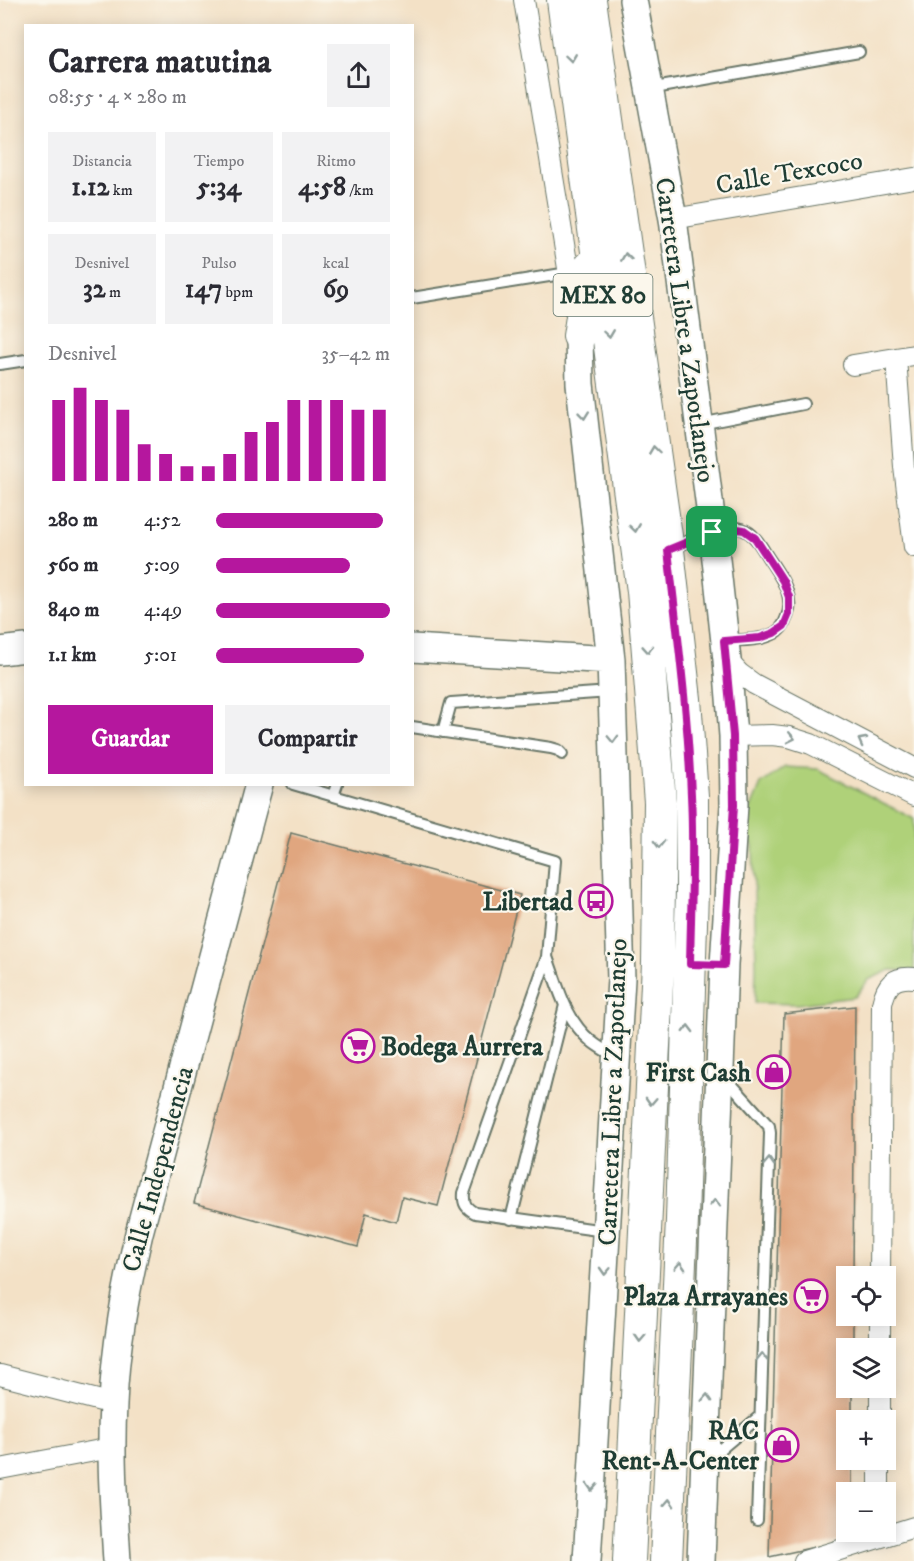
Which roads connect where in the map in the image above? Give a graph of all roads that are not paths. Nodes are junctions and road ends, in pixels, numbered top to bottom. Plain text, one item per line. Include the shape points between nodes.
1 (524, 0) edge
2 (563, 0) edge
3 (590, 0) edge
4 (633, 0) edge
5 (859, 52) dead end
6 (648, 89) junction
7 (914, 178) edge
8 (673, 219) junction
9 (595, 234) junction
10 (568, 273) junction
11 (414, 298) edge
12 (579, 336) junction
13 (905, 357) edge
14 (24, 360) edge
15 (0, 364) edge
16 (853, 365) dead end
17 (803, 404) dead end
18 (699, 424) junction
19 (712, 532) junction
20 (914, 547) edge
21 (668, 550) junction
22 (24, 648) edge
23 (414, 648) edge
24 (0, 651) edge
25 (725, 651) junction
26 (611, 660) junction
27 (612, 692) junction
28 (414, 727) edge
29 (443, 732) junction
30 (733, 736) junction
31 (562, 754) dead end
32 (914, 768) edge
33 (258, 786) edge
34 (300, 786) edge
35 (336, 786) edge
36 (914, 795) edge
37 (333, 796) junction
38 (547, 957) junction
39 (621, 961) junction
40 (658, 963) junction
41 (690, 964) junction
42 (724, 965) junction
43 (914, 978) edge
44 (565, 1005) junction
45 (616, 1057) junction
46 (720, 1071) junction
47 (511, 1218) junction
48 (607, 1231) junction
49 (880, 1266) edge
50 (0, 1375) edge
51 (112, 1404) junction
52 (760, 1416) junction
53 (111, 1448) junction
54 (705, 1462) junction
55 (0, 1469) edge
56 (756, 1520) dead end
57 (914, 1527) edge
58 (896, 1531) edge
59 (857, 1542) edge
60 (117, 1561) edge
61 (587, 1561) edge
62 (629, 1561) edge
63 (666, 1561) edge
64 (701, 1561) edge
65 (804, 1561) edge

1 - 10 street
2 -> 9 main road, Carretera Libre a Zapotlanejo / MEX 80
21 -> 3 main road, Carretera Libre a Zapotlanejo / MEX 80
4 - 6 street, Carretera Libre a Zapotlanejo
5 - 6 lane
6 - 8 street, Carretera Libre a Zapotlanejo
7 - 8 street, Calle Texcoco
8 - 18 street, Carretera Libre a Zapotlanejo
9 - 12 main road
9 -> 40 main road, Carretera Libre a Zapotlanejo / MEX 80 via 643,591 660,802
10 - 11 lane
10 - 12 street
12 -> 26 street, Carretera Libre a Zapotlanejo via 580,384
13 - 16 street
13 - 20 street via 904,467
14 - 15 lane
17 - 18 lane
18 - 19 street, Carretera Libre a Zapotlanejo
19 - 21 lane
19 - 25 street, Carretera Libre a Zapotlanejo
19 - 25 lane via 731,528 744,530 755,538 789,597 784,626
21 - 41 main road, Carretera Libre a Zapotlanejo / MEX 80 via 692,796
22 - 24 street
23 - 26 street
25 - 30 street, Carretera Libre a Zapotlanejo
32 -> 25 street via 754,684 739,673
26 - 27 street, Carretera Libre a Zapotlanejo
27 - 29 lane via 451,703
27 -> 39 street, Carretera Libre a Zapotlanejo
28 - 29 lane
29 - 31 lane via 550,748
30 -> 36 street via 772,735 811,744
30 - 42 street, Carretera Libre a Zapotlanejo via 734,805
33 - 51 street, Calle Independencia via 139,1233 125,1293
34 - 37 lane
35 - 37 lane
37 - 38 lane via 555,861
38 - 44 lane
38 - 47 lane via 464,1193 463,1202 468,1209
39 - 40 street
39 - 45 street, Carretera Libre a Zapotlanejo
40 - 41 street
40 -> 62 main road, Carretera Libre a Zapotlanejo / MEX 80
41 - 42 street
63 -> 41 main road, Carretera Libre a Zapotlanejo / MEX 80
42 - 46 street, Carretera Libre a Zapotlanejo
43 - 49 street via 890,984 882,1004
44 - 45 lane via 591,1041
44 - 47 lane
45 - 48 street, Carretera Libre a Zapotlanejo
52 -> 46 lane via 770,1133 769,1126
54 -> 46 street, Carretera Libre a Zapotlanejo
47 - 48 lane
48 -> 61 street, Carretera Libre a Zapotlanejo
50 - 51 street
51 - 53 street, Calle Independencia
52 - 54 lane
52 - 56 lane
53 - 55 street
53 - 60 street, Calle Independencia
54 - 64 street, Carretera Libre a Zapotlanejo
57 - 58 street
59 - 65 street

